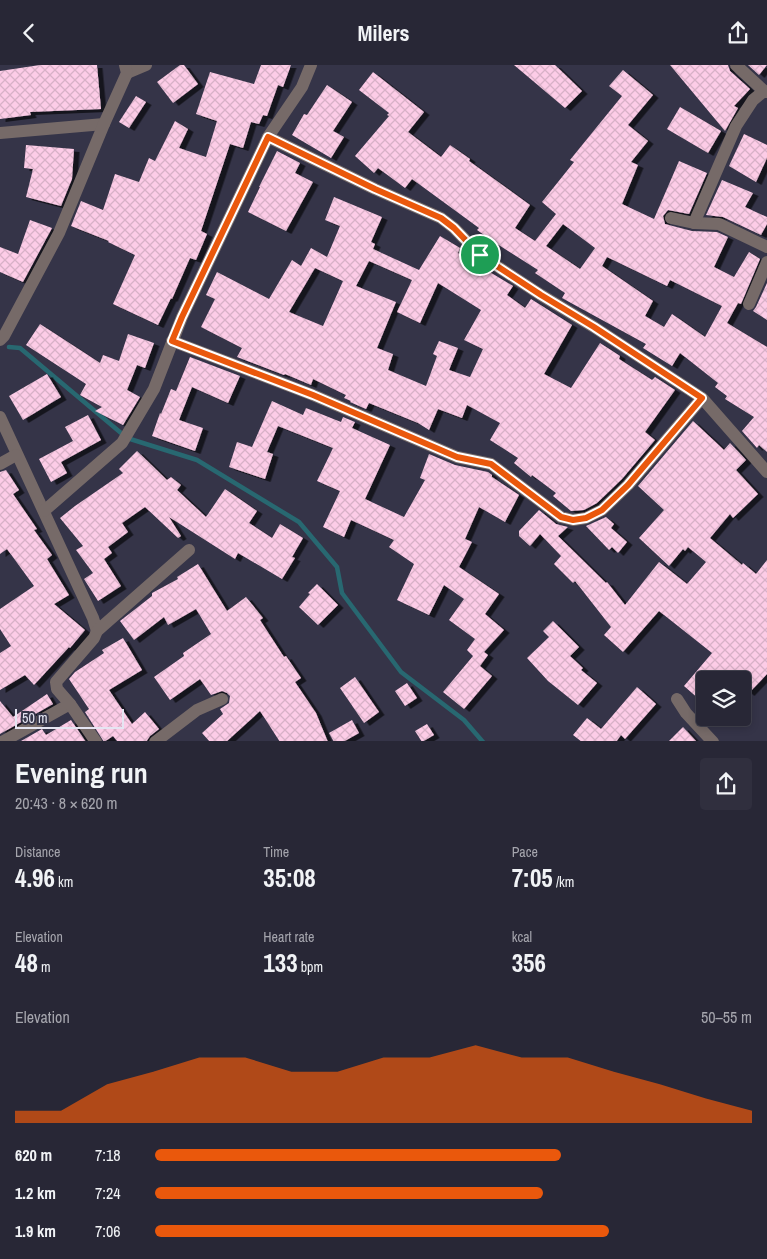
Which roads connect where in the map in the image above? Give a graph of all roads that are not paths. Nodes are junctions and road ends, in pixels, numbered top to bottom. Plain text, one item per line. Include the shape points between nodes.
1 (146, 65) edge
2 (311, 65) edge
3 (736, 65) edge
4 (126, 69) edge
5 (766, 92) edge
6 (104, 124) junction
7 (0, 133) edge
8 (268, 137) junction
9 (671, 219) dead end
10 (694, 223) junction
11 (767, 247) edge
12 (767, 262) edge
13 (749, 304) dead end
14 (0, 340) edge
15 (172, 341) junction
16 (702, 398) junction
17 (0, 417) edge
18 (16, 455) junction
19 (0, 464) edge
20 (767, 472) edge
21 (44, 511) junction
22 (189, 550) dead end
23 (97, 631) junction
24 (222, 699) dead end
25 (677, 699) dead end
26 (70, 704) junction
27 (2, 741) edge
28 (96, 741) edge
29 (155, 741) edge
30 (713, 741) edge

1 - 4 street
2 - 8 street via 302,87
3 - 5 street
4 - 6 street
5 - 10 street via 753,99 736,126
6 - 7 street
6 - 14 street via 59,233
8 - 15 street
8 - 16 street via 441,218 480,255
9 - 10 street
10 - 11 street via 719,224
12 - 13 street
15 - 16 street via 313,395 457,457 491,464 561,517 573,520 602,510 628,485
15 - 21 street via 154,389 122,443
16 - 20 street
17 - 18 street
18 - 19 street
18 - 21 street
21 - 23 street
22 - 23 street
23 - 26 street via 56,682
24 - 29 street via 197,710
25 - 30 street
26 - 27 street
26 - 28 street

